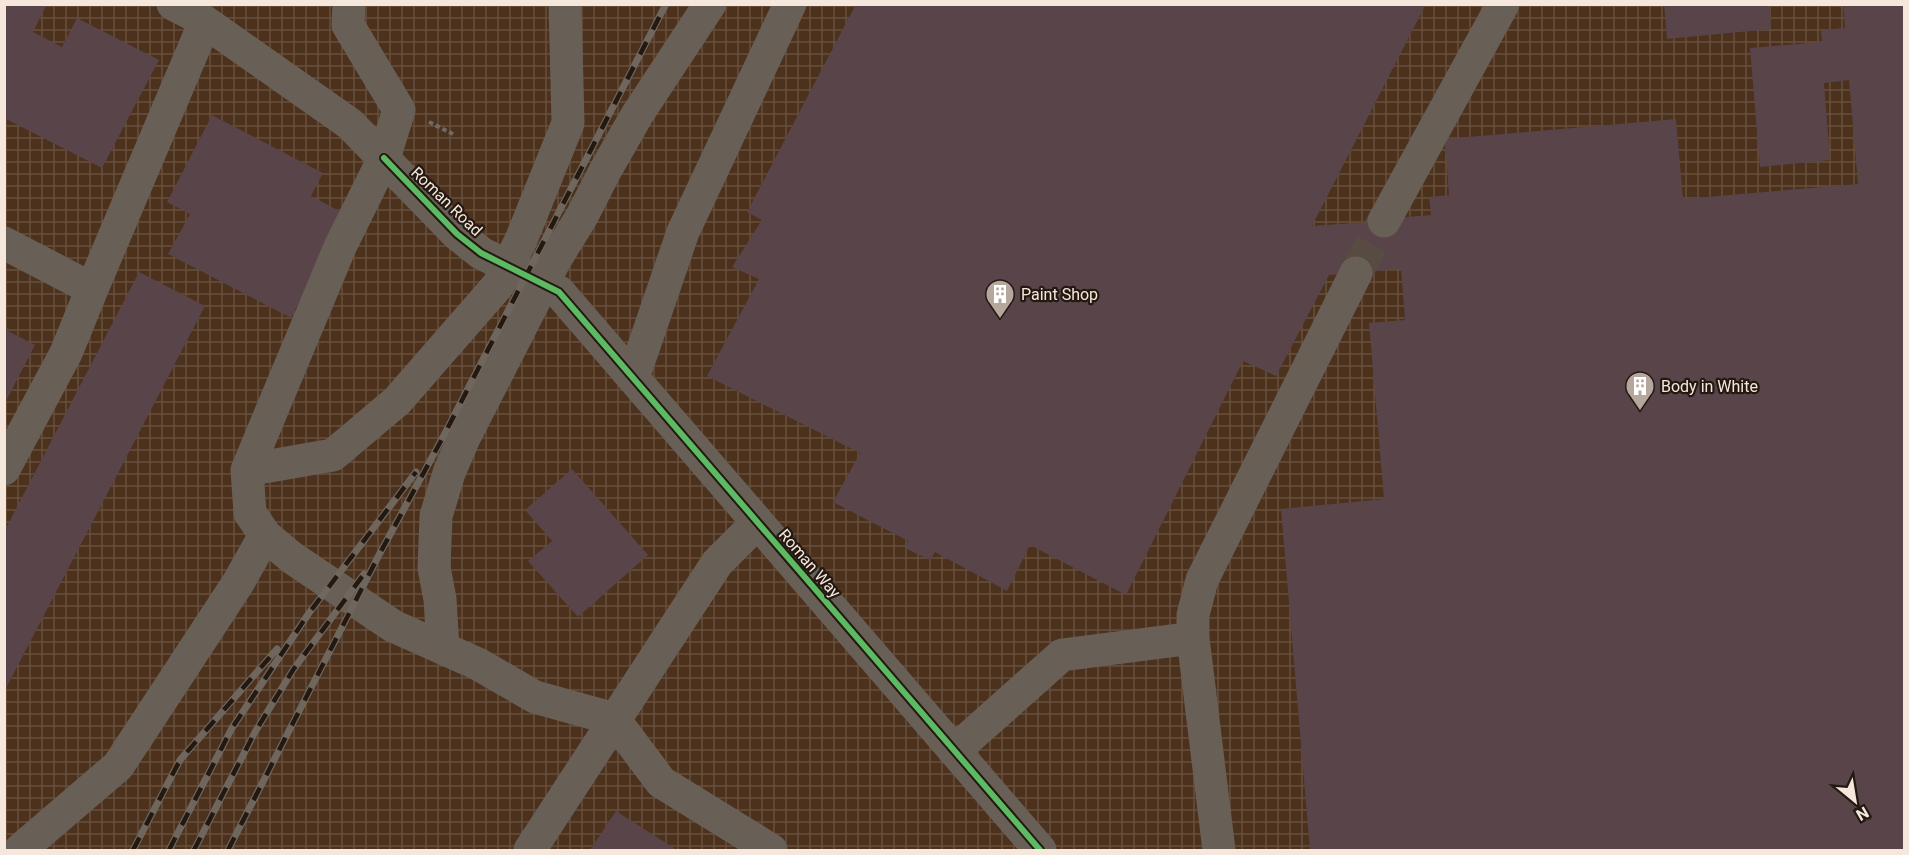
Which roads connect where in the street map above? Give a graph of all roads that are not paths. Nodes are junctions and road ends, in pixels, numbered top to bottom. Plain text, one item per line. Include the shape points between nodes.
1 (173, 4) edge
2 (349, 4) edge
3 (566, 4) edge
4 (710, 4) edge
5 (790, 4) edge
6 (1503, 4) edge
7 (205, 22) junction
8 (384, 158) junction
9 (1384, 221) tunnel mouth
10 (4, 243) edge
11 (1356, 273) tunnel mouth
12 (92, 289) junction
13 (546, 297) junction
14 (633, 378) junction
15 (4, 469) edge
16 (247, 470) junction
17 (757, 523) junction
18 (265, 535) junction
19 (1192, 638) junction
20 (443, 648) junction
21 (614, 719) junction
22 (954, 752) junction
23 (20, 850) edge
24 (530, 850) edge
25 (771, 850) edge
26 (1040, 850) edge
27 (1219, 850) edge

1 - 7 street, Roman Road
2 - 8 street via 348,25 399,110
3 - 16 street via 568,123 499,284 397,401 333,455
4 - 13 street via 604,171 555,260
5 - 14 street via 683,232
6 - 9 street
7 - 8 street, Roman Road via 350,124
7 - 12 street
8 - 13 street, Roman Road via 457,234
8 - 16 street via 340,247
10 - 12 street
11 - 19 street via 1202,580
12 - 15 street via 66,353
13 - 14 street, Roman Way
13 - 20 street via 464,440 436,516 434,567
14 - 17 street, Roman Way
16 - 18 street via 250,513
17 - 21 street via 717,563
17 - 22 street, Roman Way
18 - 20 street via 291,558 393,626
18 - 23 street via 118,766
19 - 22 street via 1062,655
19 - 27 street
20 - 21 street via 535,697
21 - 24 street
21 - 25 street via 661,782
22 - 26 street, Roman Way

